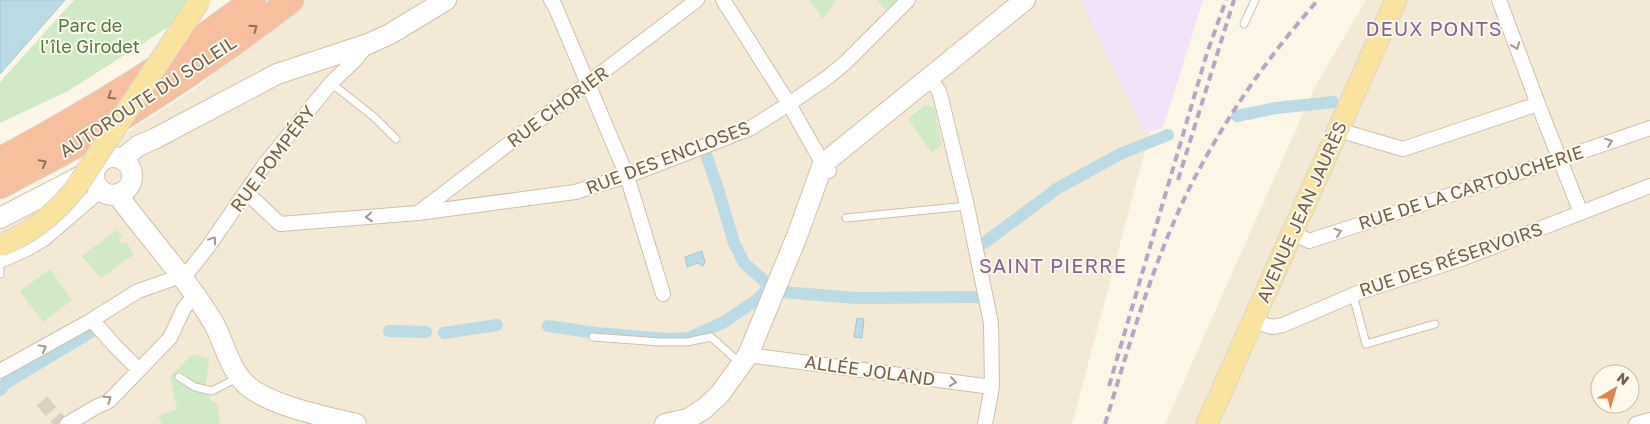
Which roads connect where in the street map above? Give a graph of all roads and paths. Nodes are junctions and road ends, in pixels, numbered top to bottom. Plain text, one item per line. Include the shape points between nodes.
1 (200, 0) edge
2 (253, 0) edge
3 (291, 0) edge
4 (446, 0) edge
5 (551, 0) edge
6 (697, 0) edge
7 (723, 0) edge
8 (908, 0) edge
9 (1025, 0) edge
10 (1041, 0) edge
11 (1255, 0) edge
12 (1396, 0) edge
13 (1500, 0) edge
14 (1244, 24) dead end
15 (368, 44) junction
16 (932, 82) junction
17 (331, 83) junction
18 (588, 84) junction
19 (790, 104) junction
20 (1538, 104) junction
21 (1650, 128) edge
22 (1338, 130) junction
23 (396, 139) dead end
24 (0, 160) edge
25 (1560, 160) junction
26 (826, 168) junction
27 (627, 176) junction
28 (113, 179) junction
29 (0, 186) edge
30 (1650, 186) edge
31 (246, 192) junction
32 (967, 206) junction
33 (418, 213) junction
34 (1581, 213) junction
35 (0, 218) edge
36 (846, 218) dead end
37 (1293, 233) junction
38 (0, 245) edge
39 (0, 261) edge
40 (0, 269) edge
41 (0, 274) edge
42 (181, 276) junction
43 (663, 294) dead end
44 (195, 295) junction
45 (1353, 295) junction
46 (92, 320) junction
47 (1253, 320) junction
48 (1435, 324) dead end
49 (593, 337) dead end
50 (745, 360) junction
51 (0, 370) edge
52 (139, 370) junction
53 (179, 377) dead end
54 (240, 377) junction
55 (992, 387) junction
56 (1650, 420) edge
57 (67, 424) edge
58 (356, 424) edge
59 (665, 424) edge
60 (985, 424) edge
61 (1207, 424) edge
62 (1636, 424) edge

1 - 38 main road, bridge via 75,189 41,224
2 -> 24 highway, AUTOROUTE DU SOLEIL via 169,60
29 -> 3 highway, AUTOROUTE DU SOLEIL via 74,146 180,80
4 - 15 street
5 - 18 street
6 - 18 street, RUE CHORIER
7 - 19 street
8 - 19 street, RUE DES ENCLOSES via 846,63
9 - 16 street
10 - 16 street
11 - 14 lane
12 - 22 main road, AVENUE JEAN JAURÈS
13 -> 20 street
15 - 17 street, RUE POMPÉRY
15 - 28 street via 277,74 156,138
16 - 26 street
16 - 32 street via 939,91
17 - 23 lane
17 - 31 street, RUE POMPÉRY
18 - 27 street
18 - 33 street, RUE CHORIER
19 - 26 street
19 - 27 street, RUE DES ENCLOSES via 750,129
20 - 22 street via 1402,149
20 - 25 street
25 -> 21 street, RUE DE LA CARTOUCHERIE
22 - 37 main road, AVENUE JEAN JAURÈS
25 - 34 street
37 -> 25 street, RUE DE LA CARTOUCHERIE via 1309,241
26 - 50 street
27 - 33 street, RUE DES ENCLOSES via 575,192
27 - 43 street
28 - 35 street
28 - 39 street via 44,239
28 - 42 street
30 - 34 street, RUE DES RÉSERVOIRS
33 -> 31 street, RUE DES ENCLOSES via 280,224
42 -> 31 street, RUE POMPÉRY via 208,247
32 - 36 lane
32 - 55 street via 991,323
34 - 45 street, RUE DES RÉSERVOIRS via 1464,258
37 - 47 main road, AVENUE JEAN JAURÈS
40 - 41 lane
42 - 44 street
42 - 46 street via 138,291
44 - 52 street via 184,308 170,338
44 - 54 street via 214,323
45 - 47 street, RUE DES RÉSERVOIRS via 1283,325 1271,327
45 - 48 lane via 1366,344
51 -> 46 street
46 - 52 street
47 - 61 main road, AVENUE JEAN JAURÈS
49 - 50 lane via 660,342 687,342 711,337
50 -> 55 street, ALLÉE JOLAND
50 - 59 street via 720,394 705,408 688,418
57 -> 52 street via 109,401
53 - 54 lane via 195,387 212,391
54 - 58 street via 247,386 273,401
55 - 60 street
56 - 62 street

